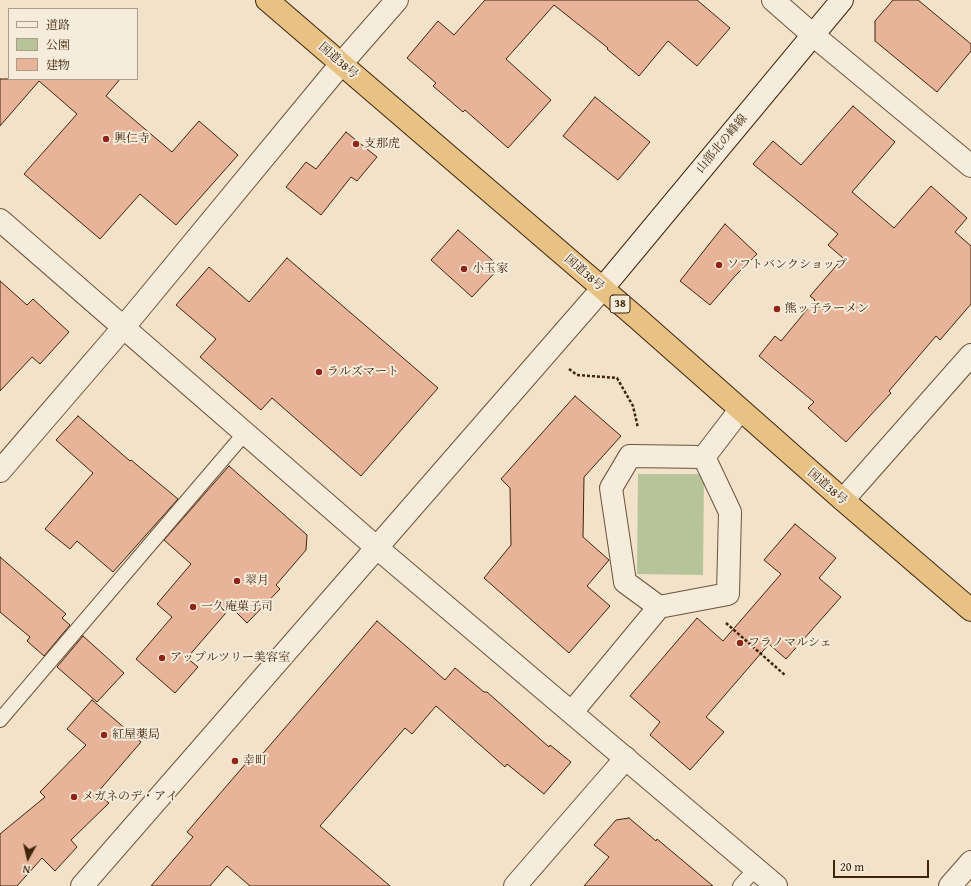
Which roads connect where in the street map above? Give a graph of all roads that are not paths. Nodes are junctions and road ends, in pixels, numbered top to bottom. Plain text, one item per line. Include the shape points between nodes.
1 (267, 0) edge
2 (397, 0) edge
3 (773, 0) edge
4 (842, 0) edge
5 (813, 35) junction
6 (340, 64) junction
7 (971, 166) edge
8 (0, 220) edge
9 (602, 288) junction
10 (123, 328) junction
11 (971, 355) edge
12 (740, 410) junction
13 (245, 433) junction
14 (704, 457) junction
15 (0, 470) edge
16 (843, 500) junction
17 (376, 547) junction
18 (659, 607) junction
19 (971, 610) edge
20 (572, 712) junction
21 (0, 720) edge
22 (626, 758) junction
23 (971, 862) edge
24 (756, 868) junction
25 (82, 886) edge
26 (515, 886) edge
27 (740, 886) edge
28 (776, 886) edge
29 (950, 886) edge

1 - 6 highway, 国道38号 / 38
2 - 6 street
3 - 5 street
4 - 5 street, 山部北の峰線
5 - 7 street
5 - 9 street, 山部北の峰線
6 - 9 highway, 国道38号 / 38
6 - 10 street
8 - 10 street
9 - 12 highway, 国道38号 / 38
9 - 17 street, 山部北の峰線
10 - 13 street
10 - 15 street
11 - 16 street
12 - 14 street
12 - 16 highway, 国道38号 / 38
13 - 17 street
13 - 21 lane
14 - 18 street via 730,512 728,594
14 - 18 street via 630,456 611,488 625,582
16 - 19 highway, 国道38号 / 38
17 - 20 street
17 - 25 street, 山部北の峰線
18 - 20 street
20 - 22 street
22 - 24 street
22 - 26 street
23 - 29 street
24 - 27 lane
24 - 28 street

